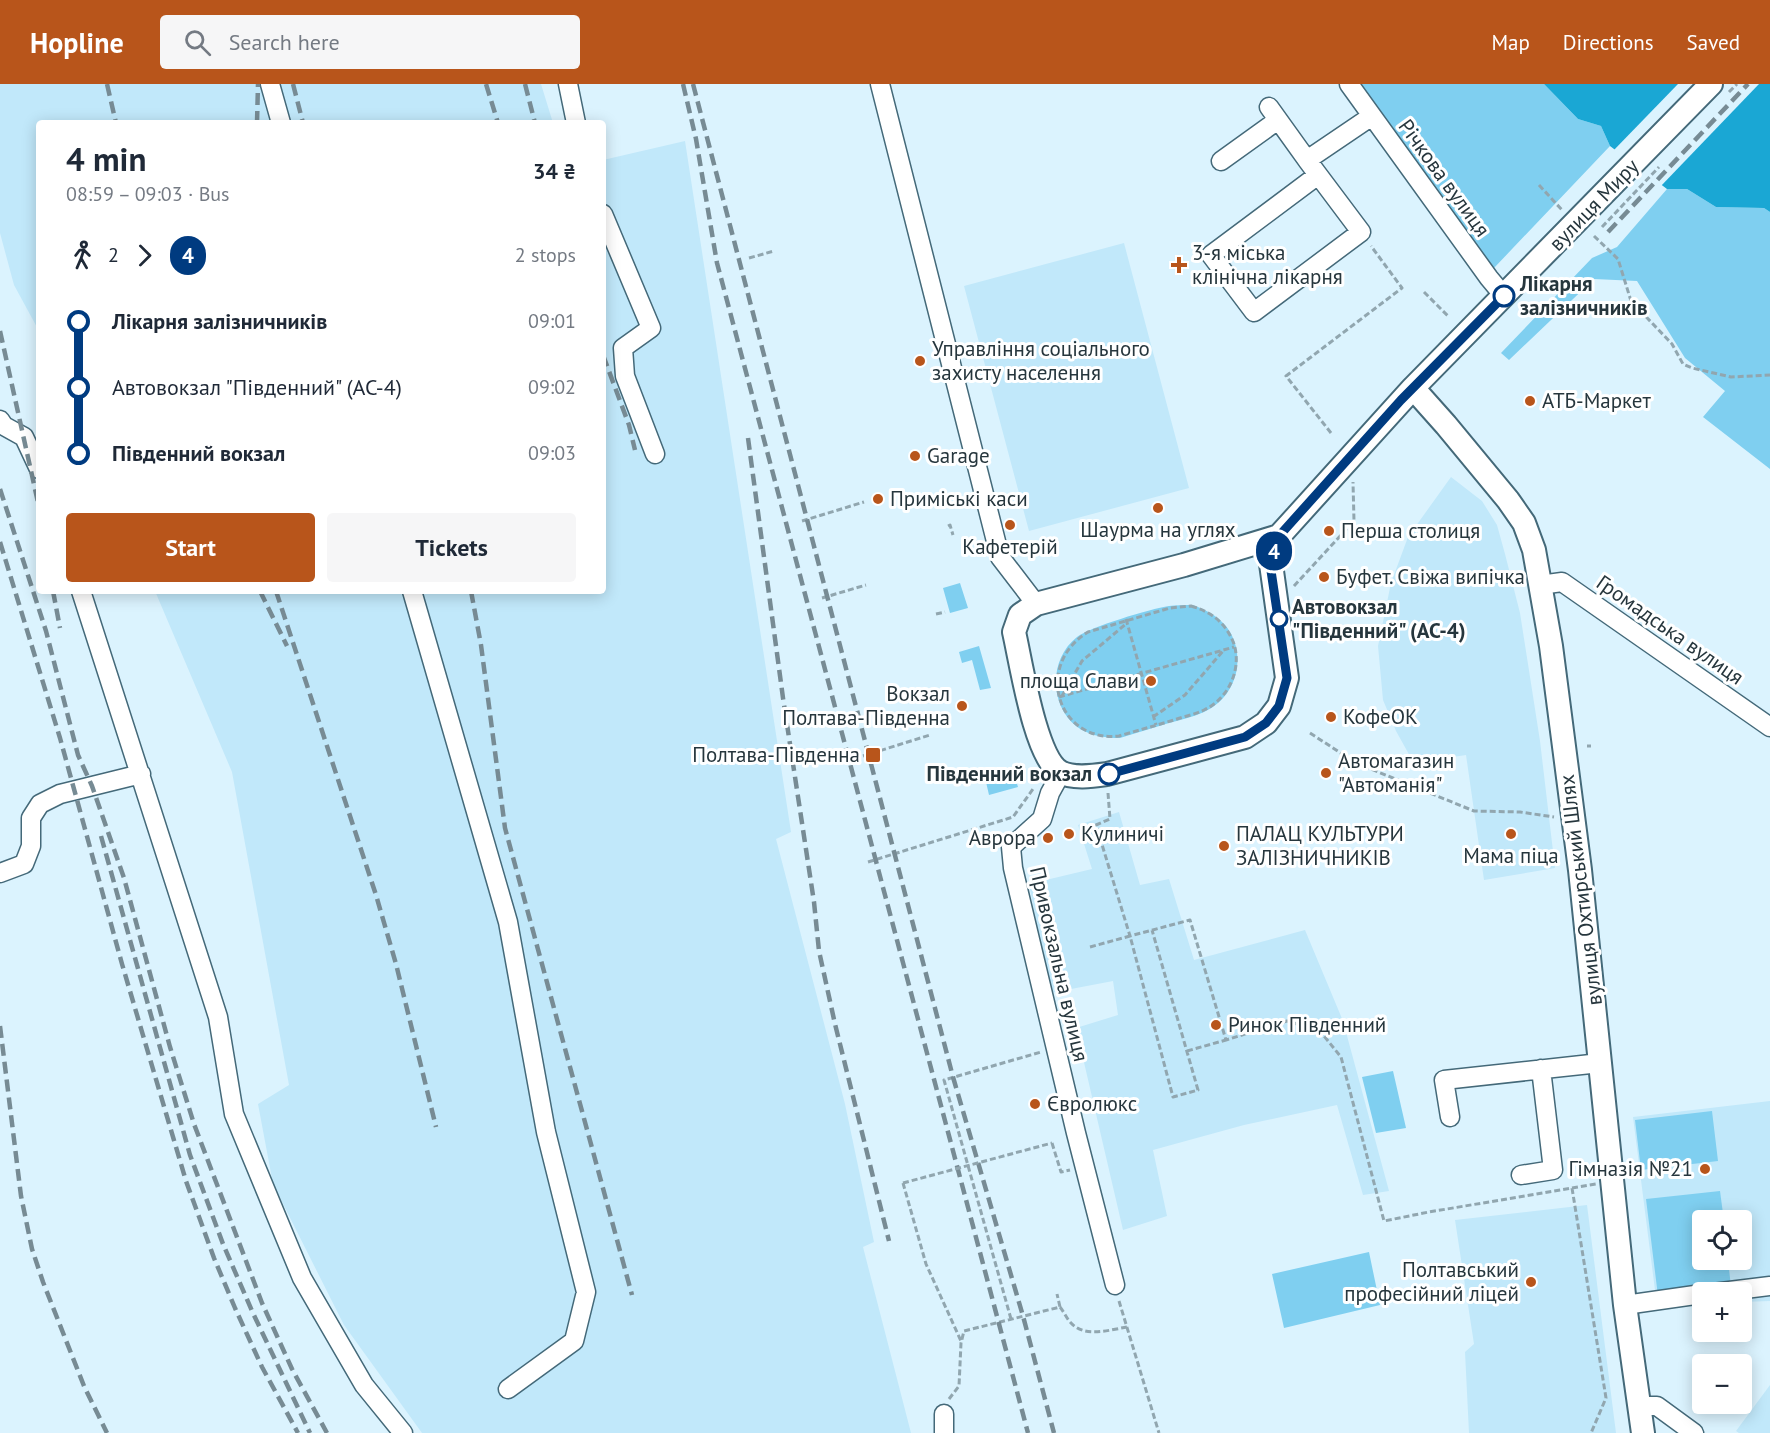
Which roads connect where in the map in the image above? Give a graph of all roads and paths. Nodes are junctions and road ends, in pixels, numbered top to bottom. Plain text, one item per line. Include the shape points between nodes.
1 (270, 84) edge
2 (567, 84) edge
3 (880, 84) edge
4 (1349, 84) edge
5 (1711, 84) edge
6 (1372, 116) junction
7 (280, 120) edge
8 (575, 120) edge
9 (1221, 160) dead end
10 (1307, 160) junction
11 (1318, 175) junction
12 (1539, 184) dead end
13 (1563, 211) dead end
14 (606, 221) edge
15 (1361, 232) junction
16 (1593, 236) dead end
17 (774, 251) dead end
18 (749, 258) dead end
19 (1424, 292) dead end
20 (1504, 296) junction
21 (1449, 317) dead end
22 (1770, 374) edge
23 (1413, 388) junction
24 (0, 420) edge
25 (1331, 434) dead end
26 (654, 454) dead end
27 (36, 463) edge
28 (1353, 482) dead end
29 (864, 502) dead end
30 (802, 521) dead end
31 (948, 526) dead end
32 (953, 535) dead end
33 (1279, 536) junction
34 (866, 585) dead end
35 (1540, 585) junction
36 (1291, 589) dead end
37 (82, 594) edge
38 (413, 594) edge
39 (822, 598) dead end
40 (1036, 604) junction
41 (945, 612) dead end
42 (936, 614) dead end
43 (1126, 621) junction
44 (1235, 646) junction
45 (1224, 650) junction
46 (1141, 674) junction
47 (1059, 697) junction
48 (1153, 717) junction
49 (1156, 726) junction
50 (1770, 727) edge
51 (1310, 733) dead end
52 (930, 735) dead end
53 (864, 756) dead end
54 (1061, 772) junction
55 (141, 774) junction
56 (1038, 783) dead end
57 (1108, 791) dead end
58 (1559, 818) dead end
59 (868, 862) dead end
60 (0, 873) edge
61 (1152, 930) junction
62 (1130, 936) junction
63 (1090, 947) dead end
64 (1226, 1040) junction
65 (1056, 1048) junction
66 (1186, 1051) junction
67 (1599, 1063) junction
68 (1541, 1070) junction
69 (1450, 1116) dead end
70 (955, 1118) junction
71 (969, 1165) junction
72 (1070, 1170) dead end
73 (1521, 1175) dead end
74 (1586, 1186) dead end
75 (1572, 1188) junction
76 (1115, 1285) joint
77 (1770, 1286) edge
78 (1752, 1288) edge
79 (1057, 1294) dead end
80 (1692, 1295) edge
81 (1625, 1305) junction
82 (1060, 1307) junction
83 (1011, 1319) junction
84 (1127, 1327) junction
85 (962, 1343) junction
86 (508, 1389) dead end
87 (1640, 1406) junction
88 (944, 1414) joint
89 (403, 1433) edge
90 (944, 1433) edge
91 (1159, 1433) edge
92 (1591, 1433) edge
93 (1643, 1433) edge
94 (1694, 1433) edge

1 - 7 street
2 - 8 street
3 - 40 street via 1000,557
4 - 6 street, Річкова вулиця
5 - 20 main road, вулиця Миру
6 - 10 street
6 - 20 street, Річкова вулиця
9 - 10 street via 1274,113
10 - 11 street
11 - 15 street
11 - 15 street via 1211,255 1254,312
12 - 13 path
14 - 26 street via 651,328 623,348 625,376
15 - 25 path via 1402,288 1286,376
16 - 22 path via 1618,259 1631,301 1672,344 1683,364 1731,377
17 - 18 path
19 - 21 path
20 - 23 main road, вулиця Миру
23 - 33 main road, вулиця Миру
23 - 35 main road, вулиця Охтирський Шлях via 1524,523
24 - 27 street via 24,437
28 - 36 path via 1354,521
29 - 30 path
31 - 32 path
33 - 40 main road
33 - 54 main road via 1270,564 1287,678 1279,706 1266,723 1245,737 1107,774 1085,777
34 - 39 path
35 - 50 street, Громадська вулиця via 1562,582
35 - 67 main road, вулиця Охтирський Шлях via 1580,870
37 - 55 street
38 - 86 street via 508,922 546,1132 586,1292 574,1341
40 - 54 main road via 1020,615 1014,632 1040,742 1048,760
41 - 42 path
43 - 44 path via 1191,606 1219,620
43 - 46 path
43 - 47 path via 1082,661
43 - 47 path via 1076,639 1059,666
44 - 45 path
44 - 49 path via 1234,677 1219,701 1203,711
45 - 46 path
45 - 48 path via 1185,695
46 - 47 path
46 - 48 path
47 - 49 path via 1067,714 1091,733 1119,736
48 - 49 path
51 - 58 path via 1356,763 1474,811
52 - 53 path
54 - 65 street, Привокзальна вулиця via 1042,819 1011,847
55 - 60 street via 60,794 40,804 31,818 31,846 24,864
55 - 89 street via 218,1017 234,1114 302,1278 364,1385
56 - 59 path via 1013,817
57 - 62 path via 1110,819 1096,825
61 - 62 path
61 - 64 path via 1190,920
61 - 66 path
62 - 63 path
62 - 66 path via 1173,1097 1198,1090
64 - 66 path
64 - 75 path via 1287,1021 1320,1031 1341,1057 1384,1221
65 - 70 path via 944,1080
65 - 76 street, Привокзальна вулиця
67 - 68 street
67 - 81 main road, вулиця Охтирський Шлях
68 - 69 street via 1444,1080
68 - 73 street via 1553,1170
70 - 71 path
70 - 83 path
71 - 72 path, bridge via 1052,1143 1061,1172
71 - 85 path, bridge via 903,1183 926,1264
74 - 75 path
75 - 92 path via 1606,1398
76 - 84 path
77 - 78 street
79 - 82 path
80 - 81 street
81 - 87 main road, вулиця Охтирський Шлях
82 - 83 path
82 - 84 path via 1082,1331
83 - 85 path via 964,1331
84 - 91 path
85 - 88 path via 959,1386 947,1401
87 - 93 main road, вулиця Охтирський Шлях
87 - 94 street via 1657,1406
88 - 90 street

